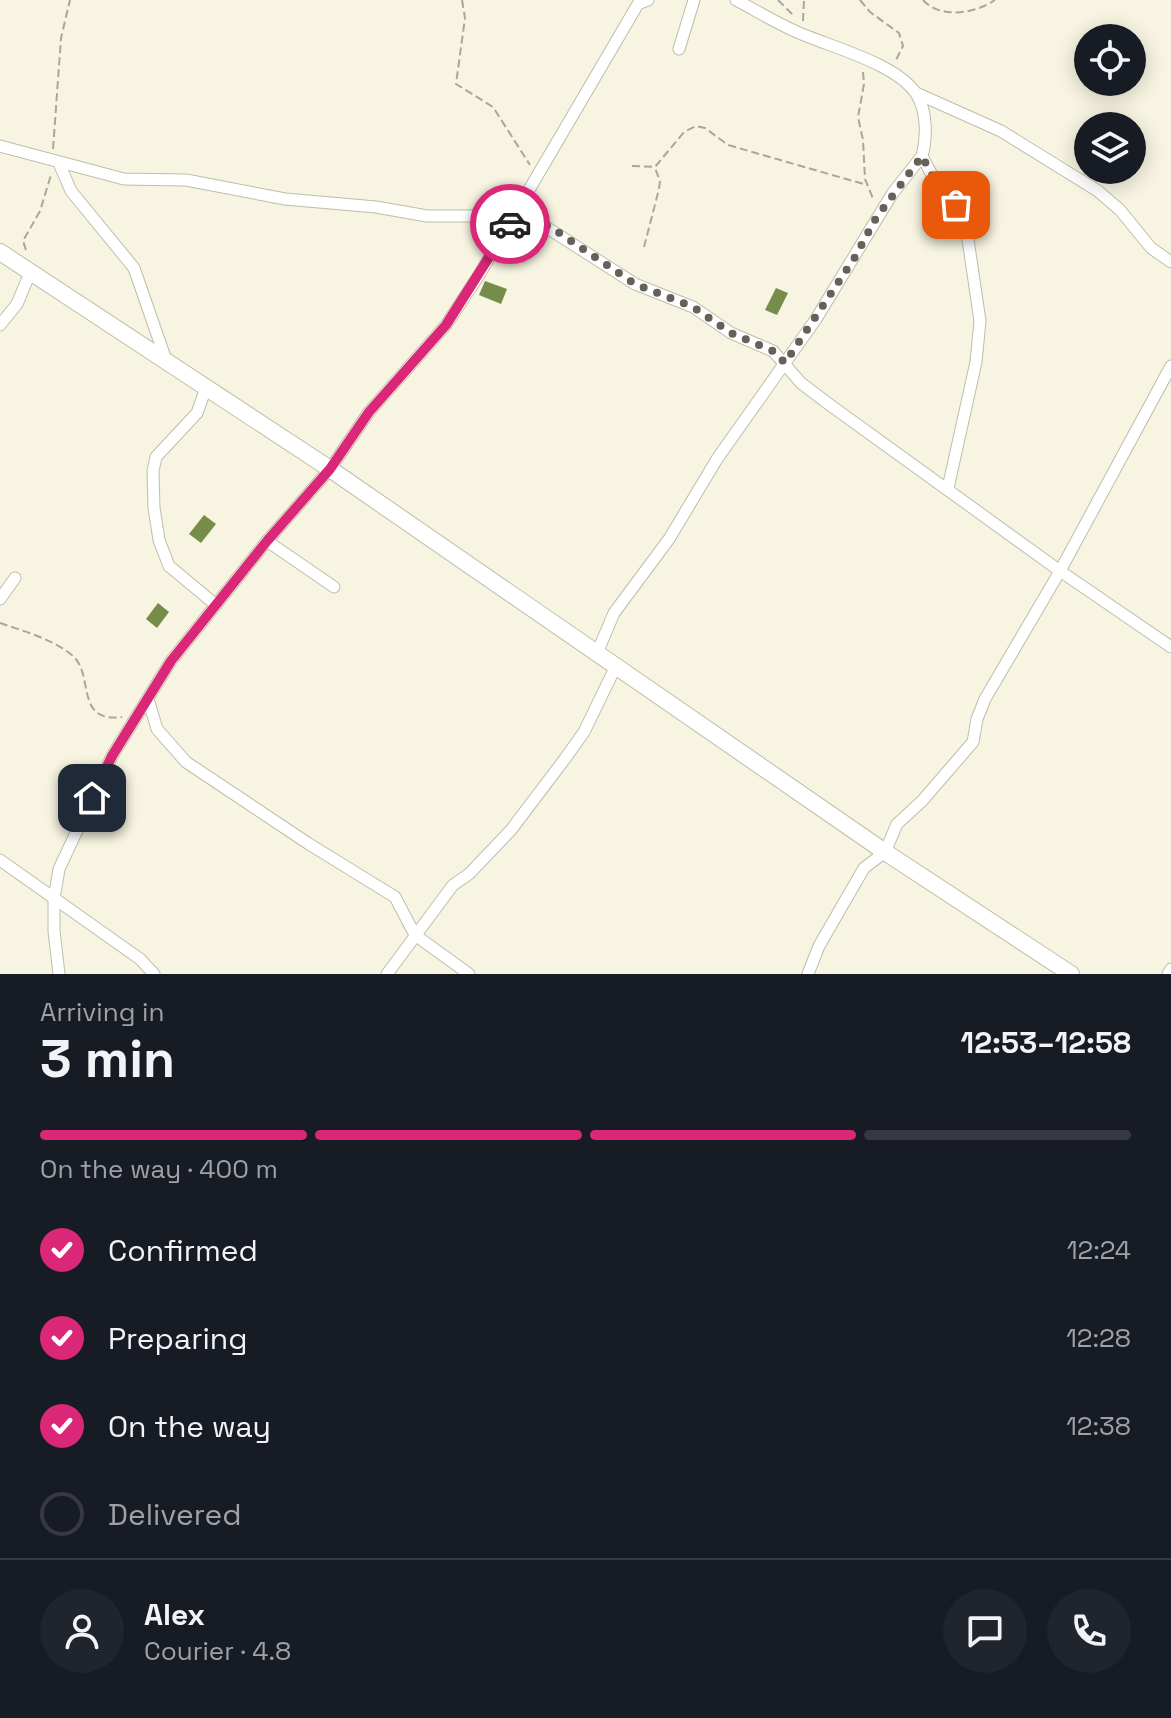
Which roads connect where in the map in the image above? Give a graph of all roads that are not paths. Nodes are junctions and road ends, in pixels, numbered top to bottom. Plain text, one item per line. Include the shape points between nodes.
1 (648, 0) edge
2 (694, 0) edge
3 (736, 0) edge
4 (679, 49) dead end
5 (916, 93) junction
6 (0, 146) edge
7 (922, 156) junction
8 (56, 162) junction
9 (514, 216) junction
10 (0, 252) edge
11 (1171, 262) edge
12 (27, 271) junction
13 (0, 325) edge
14 (167, 363) junction
15 (785, 363) junction
16 (1171, 366) edge
17 (206, 388) junction
18 (330, 469) junction
19 (948, 488) junction
20 (267, 541) junction
21 (1060, 571) junction
22 (15, 578) dead end
23 (334, 587) dead end
24 (0, 599) edge
25 (216, 605) junction
26 (1171, 647) edge
27 (597, 653) junction
28 (616, 666) junction
29 (148, 699) junction
30 (885, 852) junction
31 (0, 860) edge
32 (54, 899) junction
33 (415, 935) junction
34 (1171, 969) edge
35 (59, 974) edge
36 (154, 974) edge
37 (387, 974) edge
38 (469, 974) edge
39 (808, 974) edge
40 (1071, 974) edge
41 (1168, 974) edge

1 - 9 street via 638,4
2 - 4 street
3 - 5 street via 888,71
5 - 7 street via 925,131
5 - 11 street via 1001,131 1098,191
6 - 8 street
7 - 15 street via 876,218
7 - 19 street via 966,226 980,321
8 - 9 street via 124,179 186,180 285,199 427,216
8 - 14 street via 71,191 134,268
9 - 15 street via 549,226 635,284 693,307 731,333 773,351
9 - 18 street via 446,325 369,412
10 - 12 main road
12 - 13 street via 17,304
12 - 14 main road
14 - 17 main road
15 - 19 street via 801,383 874,439
15 - 27 street via 614,613
16 - 21 street
17 - 18 main road
17 - 25 street via 197,413 156,457 154,508 169,566
18 - 20 street
18 - 27 main road
19 - 21 street
20 - 23 street
20 - 25 street
21 - 26 street
21 - 30 street via 985,699 973,742 897,824
22 - 24 street
25 - 29 street
27 - 28 main road
28 - 30 main road
28 - 33 street via 564,760 511,830 453,885
29 - 32 street via 112,756 70,844
29 - 33 street via 157,729 186,762 395,897
30 - 39 street via 864,868
30 - 40 main road
31 - 32 street
32 - 35 street
32 - 36 street
33 - 37 street
33 - 38 street
34 - 41 street

